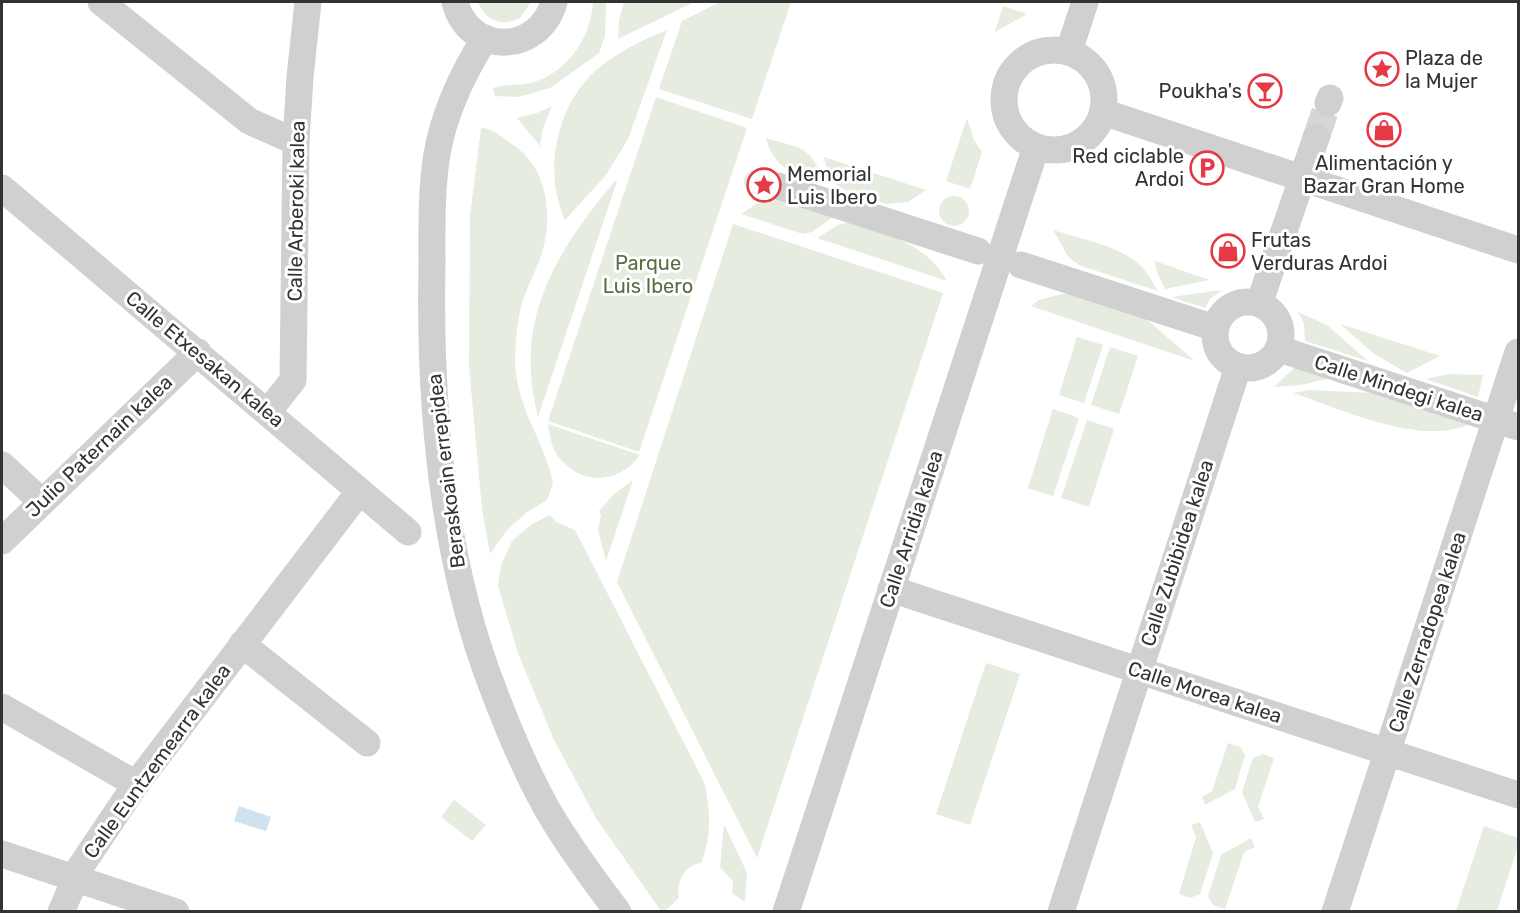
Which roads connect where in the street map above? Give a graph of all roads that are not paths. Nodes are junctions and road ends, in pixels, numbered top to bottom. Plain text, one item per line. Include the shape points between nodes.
1 (101, 2) edge
2 (308, 2) edge
3 (455, 2) edge
4 (554, 2) edge
5 (1085, 2) edge
6 (485, 38) junction
7 (1069, 51) junction
8 (1103, 112) junction
9 (1316, 138) tunnel mouth
10 (296, 142) junction
11 (1036, 147) junction
12 (1302, 178) junction
13 (778, 186) dead end
14 (2, 188) edge
15 (1518, 250) edge
16 (978, 251) dead end
17 (1021, 266) dead end
18 (1259, 304) junction
19 (1215, 328) junction
20 (1279, 349) junction
21 (198, 352) junction
22 (1518, 352) edge
23 (1238, 367) junction
24 (268, 412) junction
25 (1507, 423) edge
26 (2, 465) edge
27 (359, 492) junction
28 (41, 501) junction
29 (408, 532) dead end
30 (2, 541) edge
31 (891, 589) junction
32 (242, 644) junction
33 (1139, 670) junction
34 (2, 707) edge
35 (367, 743) dead end
36 (1387, 752) junction
37 (136, 784) junction
38 (1518, 795) edge
39 (2, 854) edge
40 (76, 880) junction
41 (61, 912) edge
42 (176, 912) edge
43 (618, 912) edge
44 (786, 912) edge
45 (1061, 912) edge
46 (1335, 912) edge

1 - 10 street via 249,122
2 - 10 street, Calle Arberoki kalea
3 - 6 street via 463,20
4 - 6 street via 546,20 532,34 504,42
5 - 7 street
6 - 43 street, Beraskoain errepidea via 470,61 451,106 438,152 433,193 431,315 442,477 460,585 494,693 540,797
7 - 8 street via 1083,58 1098,75 1103,89
7 - 11 street via 1049,50 1031,55 1016,67 1006,83 1003,102 1008,121 1019,136
8 - 11 street via 1094,131 1077,144 1057,150
8 - 12 street
9 - 12 street
10 - 24 street, Calle Arberoki kalea via 293,380
11 - 31 street, Calle Arridia kalea
12 - 15 street
12 - 18 street
13 - 16 street
14 - 21 street, Calle Etxesakan kalea
17 - 19 street
18 - 19 street via 1238,303 1227,308
18 - 20 street via 1277,318 1281,328
19 - 23 street via 1222,356
20 - 23 street via 1266,363 1247,369
20 - 25 street, Calle Mindegi kalea
21 - 24 street, Calle Etxesakan kalea
21 - 28 street, Julio Paternain kalea
22 - 25 street, Calle Zerradopea kalea
23 - 33 street, Calle Zubibidea kalea
24 - 27 street, Calle Etxesakan kalea
25 - 36 street, Calle Zerradopea kalea
26 - 28 street
27 - 29 street, Calle Etxesakan kalea
27 - 32 street, Calle Euntzemearra kalea
28 - 30 street, Julio Paternain kalea
31 - 33 street, Calle Morea kalea
31 - 44 street, Calle Arridia kalea
32 - 35 street, Calle Euntzemearra kalea
32 - 37 street, Calle Euntzemearra kalea
33 - 36 street, Calle Morea kalea
33 - 45 street, Calle Zubibidea kalea
34 - 37 street
36 - 38 street, Calle Morea kalea
36 - 46 street, Calle Zerradopea kalea
37 - 40 street, Calle Euntzemearra kalea
39 - 40 street
40 - 41 street, Calle Euntzemearra kalea
40 - 42 street

